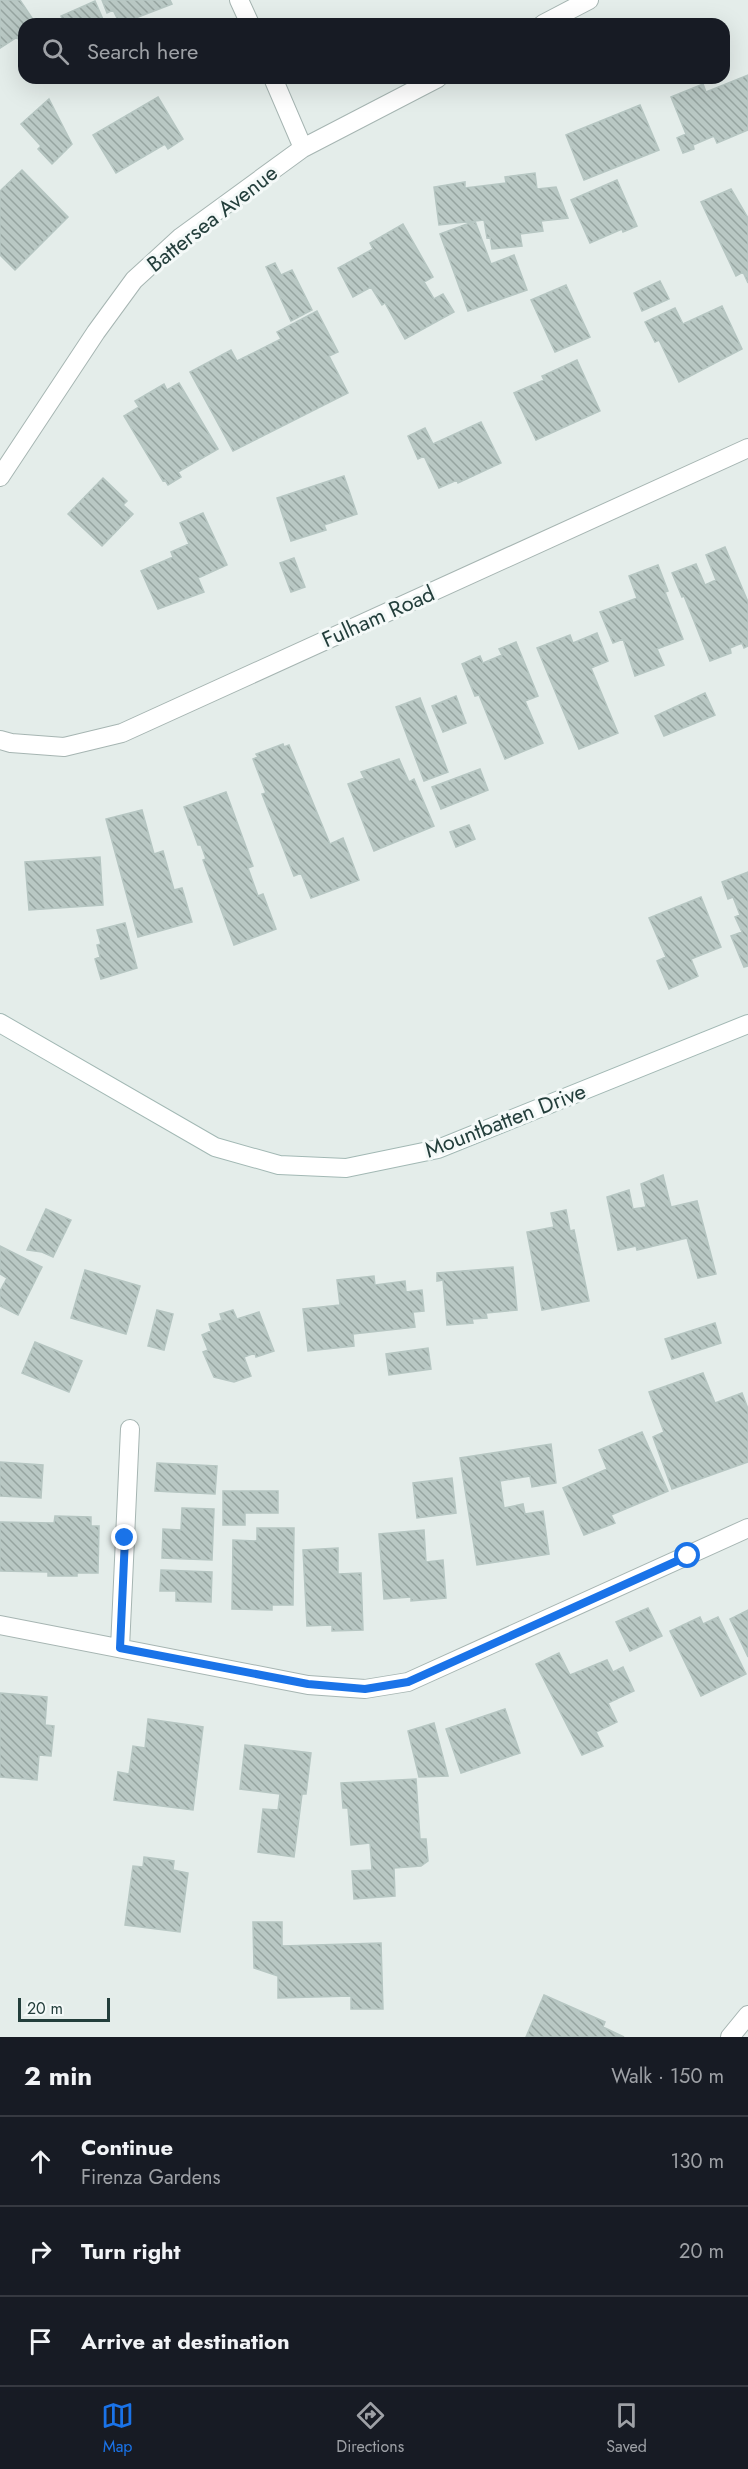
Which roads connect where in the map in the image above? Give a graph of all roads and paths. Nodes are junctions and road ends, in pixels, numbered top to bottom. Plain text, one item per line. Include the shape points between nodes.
1 (239, 0) edge
2 (589, 0) edge
3 (247, 18) edge
4 (554, 18) edge
5 (276, 84) edge
6 (426, 84) edge
7 (303, 148) junction
8 (748, 448) edge
9 (0, 477) edge
10 (0, 740) edge
11 (0, 1023) edge
12 (748, 1024) edge
13 (130, 1429) dead end
14 (748, 1528) edge
15 (0, 1625) edge
16 (120, 1648) junction
17 (748, 2015) edge
18 (730, 2037) edge

1 - 3 street
2 - 4 street
5 - 7 street
6 - 7 street, Battersea Avenue
7 - 9 street, Battersea Avenue via 181,237 134,280
8 - 10 street, Fulham Road via 122,733 64,747
11 - 12 street, Mountbatten Drive via 215,1147 279,1165 346,1168 438,1149
13 - 16 street
14 - 16 street via 408,1682 365,1689 308,1684
15 - 16 street
17 - 18 street

